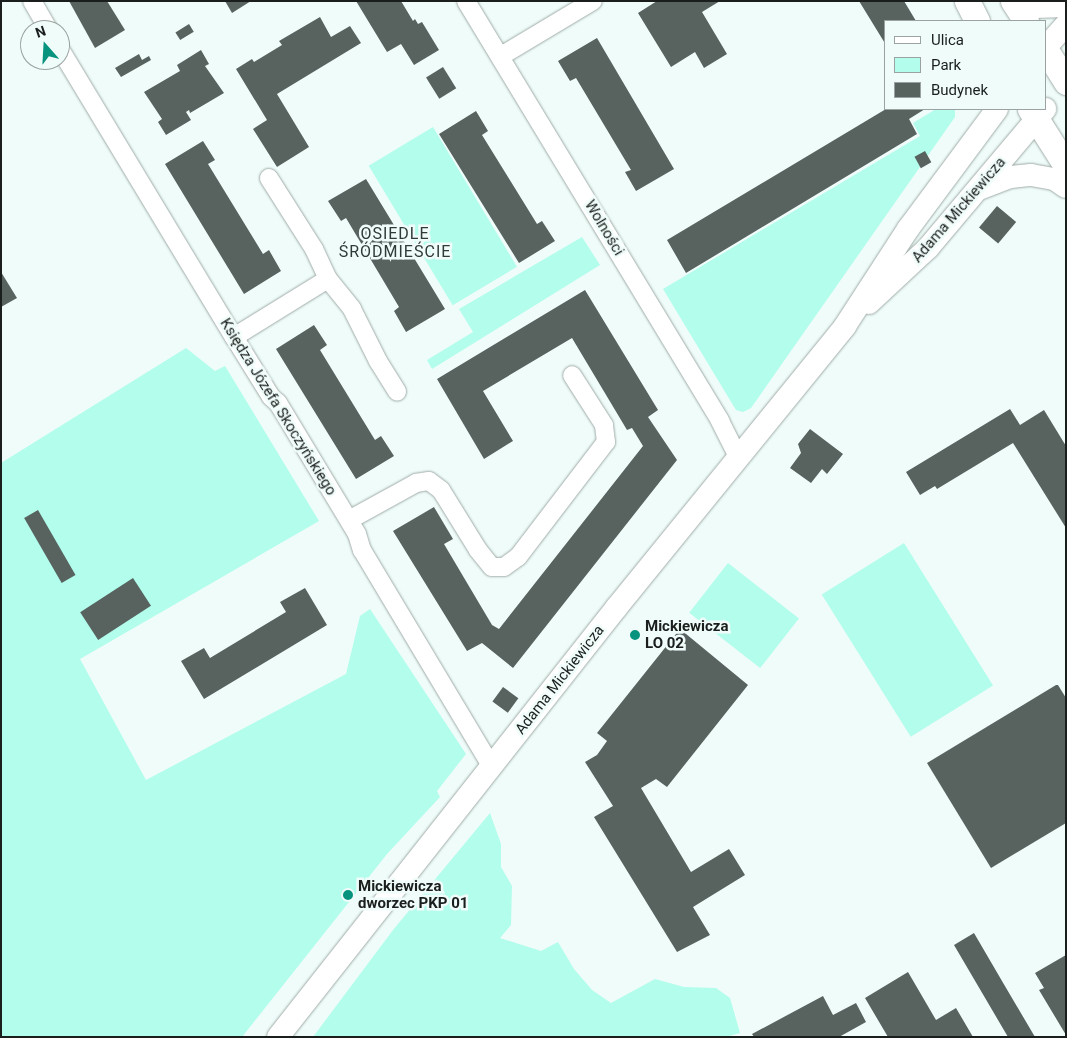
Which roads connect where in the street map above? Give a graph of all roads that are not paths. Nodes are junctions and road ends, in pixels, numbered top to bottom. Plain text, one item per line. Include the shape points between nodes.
1 (32, 1) edge
2 (466, 1) edge
3 (592, 1) edge
4 (967, 1) edge
5 (1013, 1) edge
6 (1026, 1) edge
7 (1066, 6) edge
8 (43, 20) edge
9 (976, 20) edge
10 (1025, 20) edge
11 (1066, 25) edge
12 (1047, 47) edge
13 (1047, 50) edge
14 (500, 56) junction
15 (70, 66) edge
16 (1066, 81) edge
17 (1047, 102) edge
18 (996, 110) edge
19 (1039, 111) edge
20 (1066, 166) edge
21 (269, 178) dead end
22 (1066, 187) edge
23 (978, 189) junction
24 (328, 279) junction
25 (845, 326) junction
26 (234, 337) junction
27 (572, 376) dead end
28 (397, 392) dead end
29 (738, 458) junction
30 (348, 520) junction
31 (492, 767) junction
32 (278, 1037) edge

1 - 8 street
2 - 14 street, Wolności
3 - 14 street
4 - 9 main road
5 - 10 main road
6 - 7 street via 1035,7
11 - 12 street
13 - 16 main road
14 - 29 street, Wolności via 715,413
15 - 26 street, Księdza Józefa Skoczyńskiego
16 - 17 street, Adama Mickiewicza
18 - 25 street, Adama Mickiewicza via 908,229
19 - 20 main road
19 - 23 street, Adama Mickiewicza
21 - 24 street via 314,248
22 - 23 street via 1054,179 1031,175 1011,177
23 - 25 street, Adama Mickiewicza via 928,248
24 - 26 street
24 - 28 street via 352,309
25 - 29 street, Adama Mickiewicza
26 - 30 street, Księdza Józefa Skoczyńskiego
27 - 30 street via 604,425 606,442 518,557 504,567 492,567 441,490 429,481 416,483
29 - 31 street, Adama Mickiewicza
30 - 31 street, Księdza Józefa Skoczyńskiego via 362,550
31 - 32 street, Adama Mickiewicza

